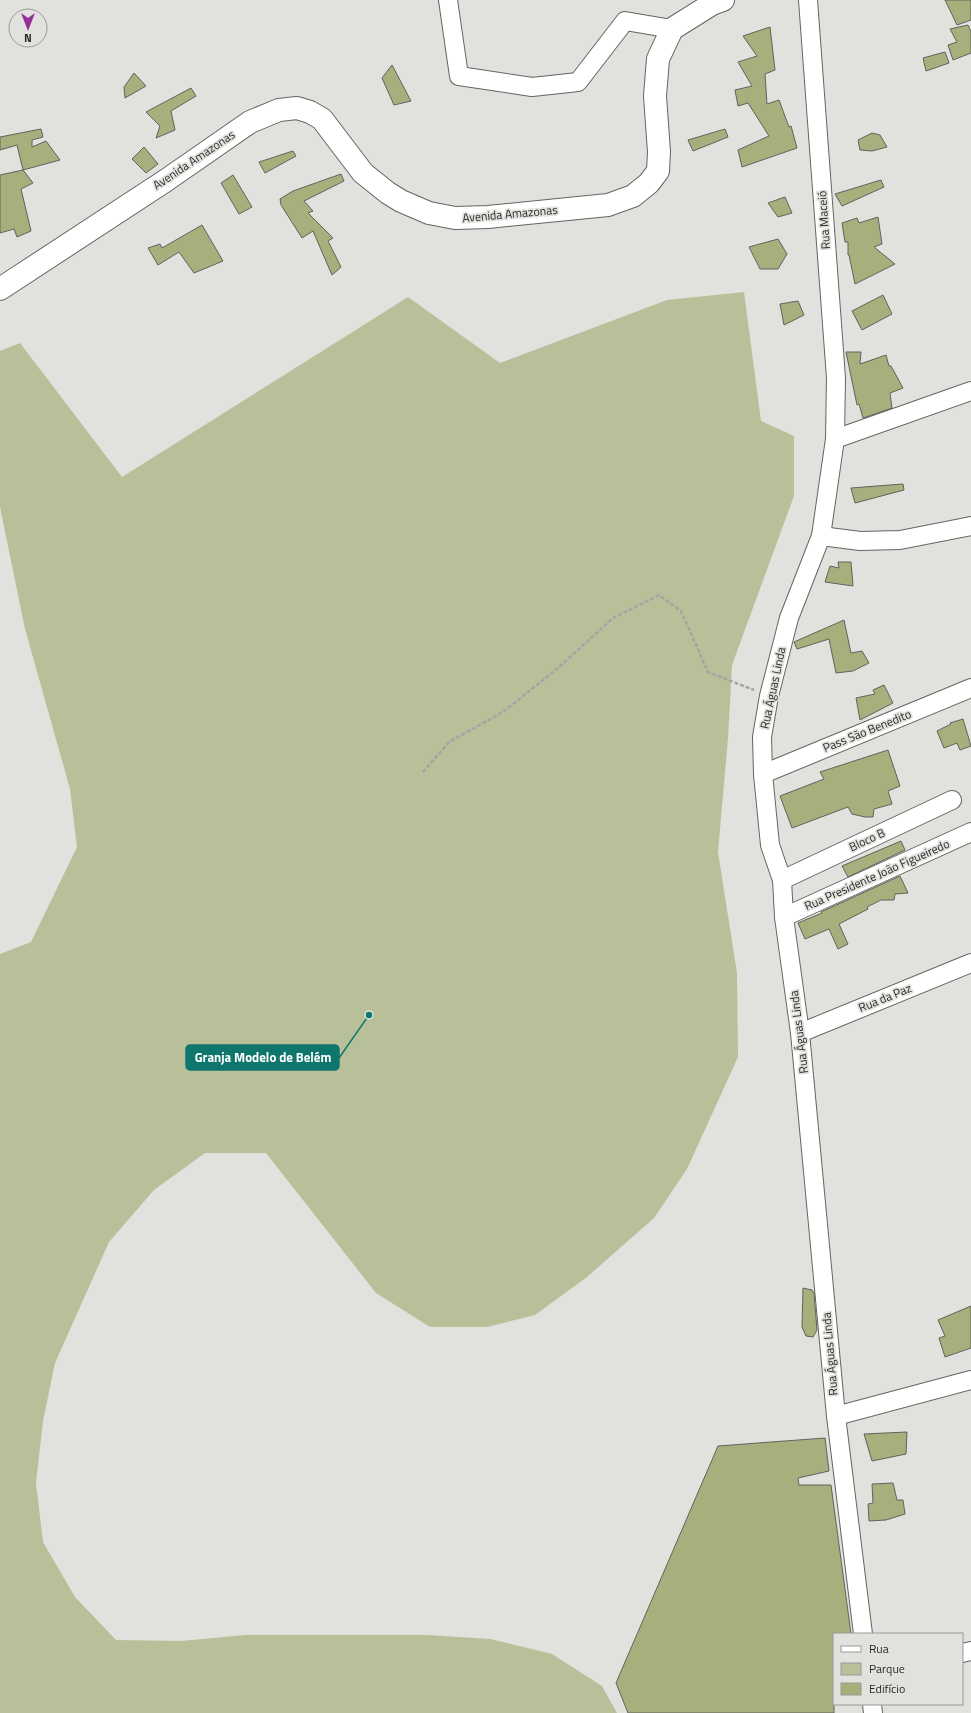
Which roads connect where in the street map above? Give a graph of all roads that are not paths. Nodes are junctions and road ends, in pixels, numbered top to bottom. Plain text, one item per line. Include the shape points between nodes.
1 (448, 0) edge
2 (724, 0) edge
3 (808, 0) edge
4 (672, 29) junction
5 (0, 289) edge
6 (971, 391) edge
7 (835, 439) junction
8 (971, 526) edge
9 (821, 536) junction
10 (971, 688) edge
11 (764, 774) junction
12 (952, 800) dead end
13 (971, 832) edge
14 (782, 880) junction
15 (784, 917) junction
16 (971, 963) edge
17 (800, 1033) junction
18 (971, 1380) edge
19 (836, 1416) junction
20 (863, 1633) edge

1 - 4 street via 459,76 532,87 578,82 625,21
2 - 4 street via 712,4
3 - 7 street, Rua Maceió via 836,378
4 - 5 street, Avenida Amazonas via 658,59 655,96 658,171 649,183 633,196 608,205 488,217 455,218 429,213 401,201 363,173 322,119 296,108 279,110 250,122
6 - 7 street
7 - 9 street, Rua Águas Linda
8 - 9 street via 900,540 860,541
9 - 11 street, Rua Águas Linda via 789,618 769,696 762,737
10 - 11 street, Pass São Benedito
11 - 14 street, Rua Águas Linda via 770,845
12 - 14 street, Bloco B
13 - 15 street, Rua Presidente João Figueiredo
14 - 15 street, Rua Águas Linda
15 - 17 street, Rua Águas Linda
16 - 17 street, Rua da Paz
17 - 19 street, Rua Águas Linda
18 - 19 street
19 - 20 street, Rua Águas Linda

